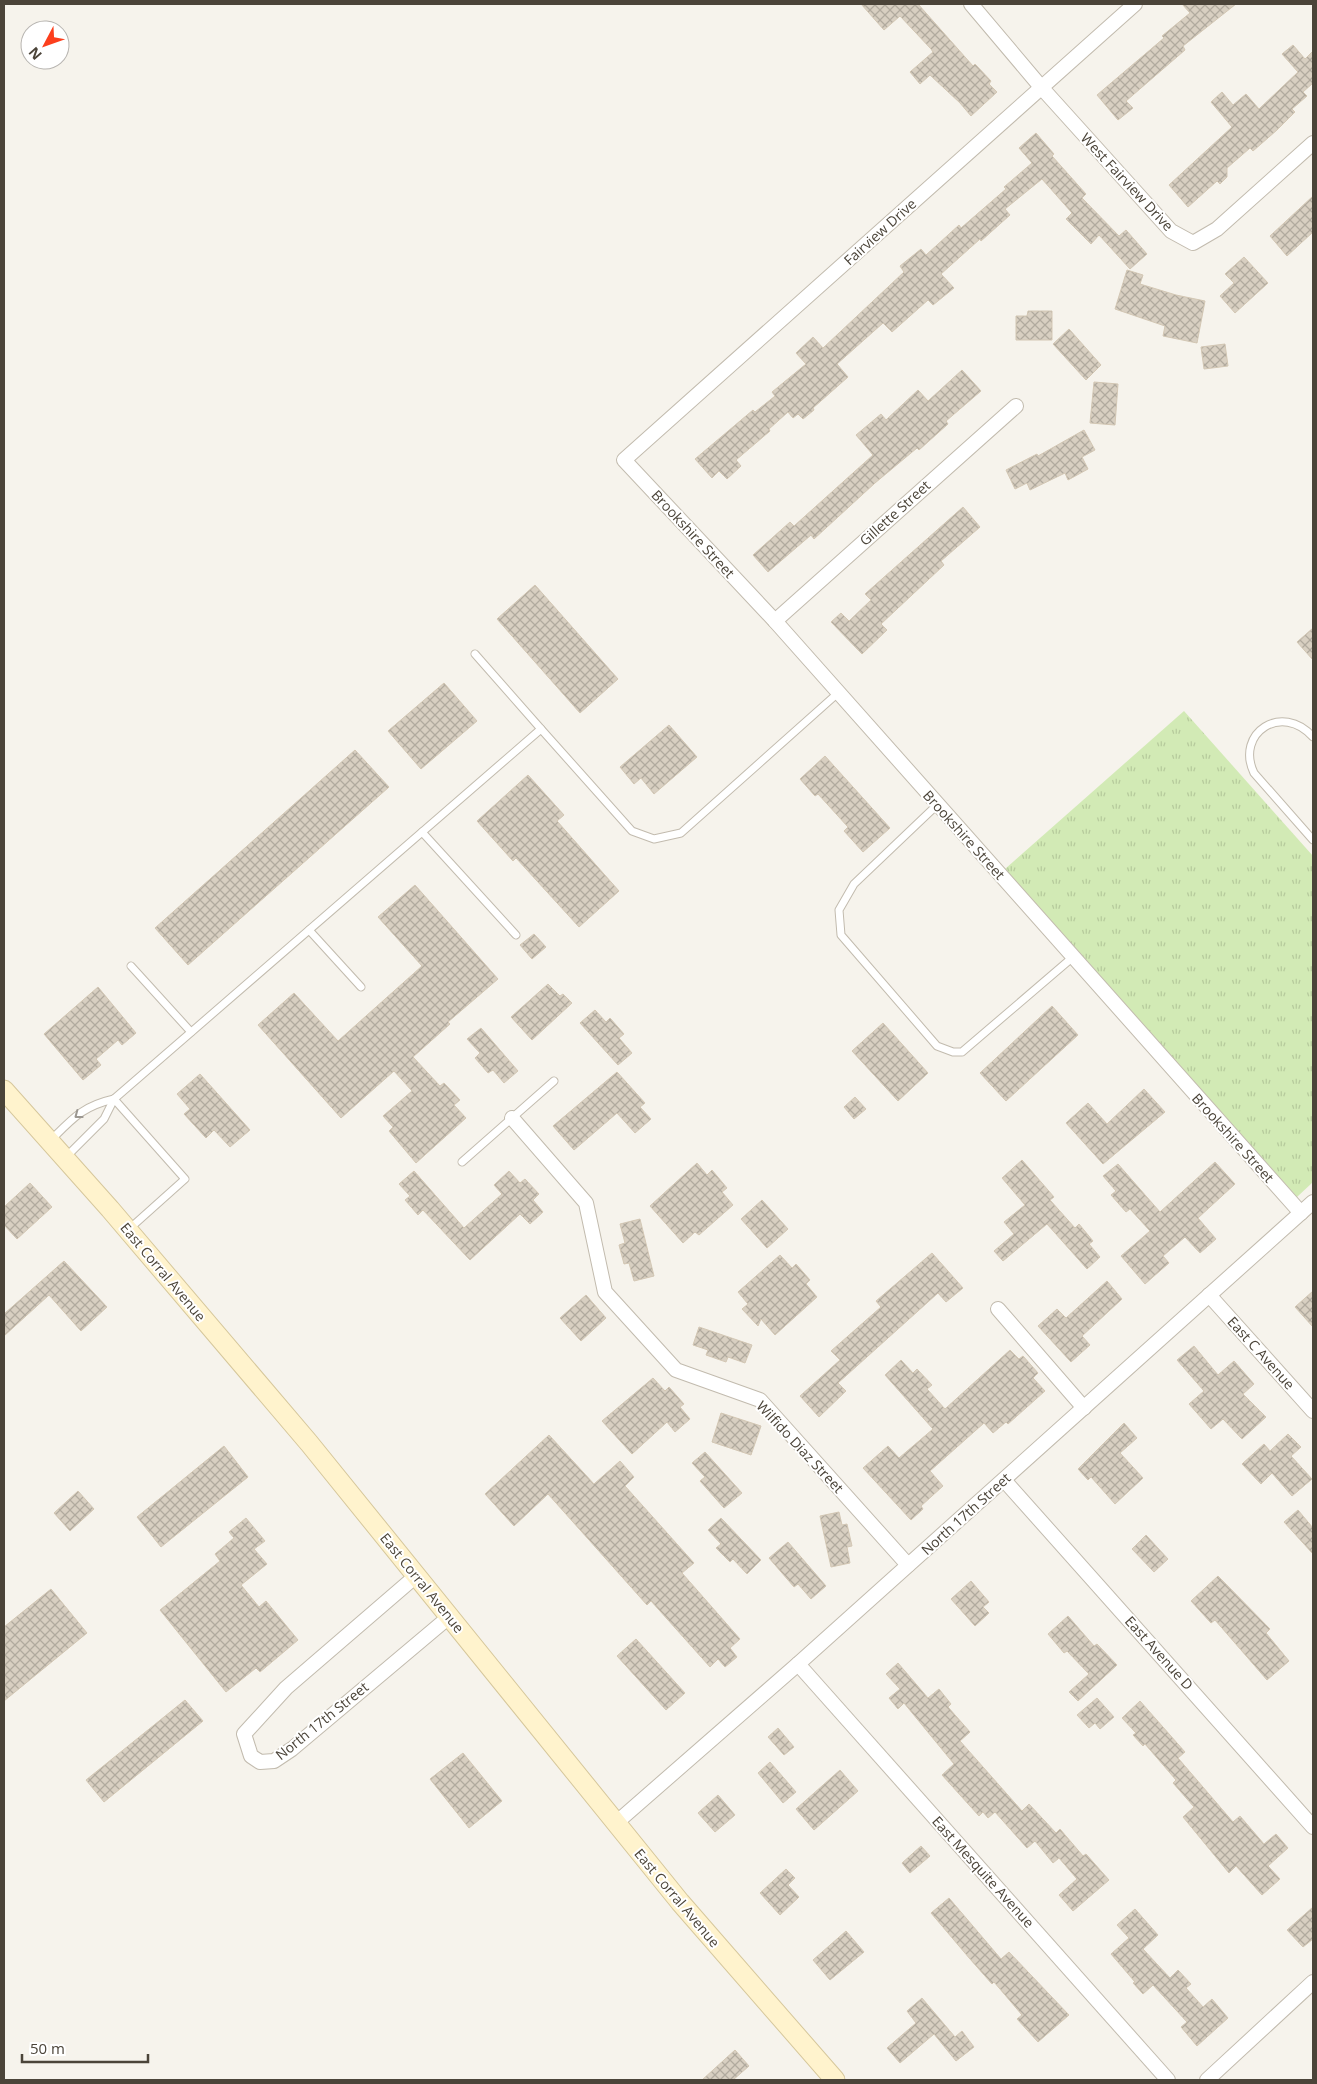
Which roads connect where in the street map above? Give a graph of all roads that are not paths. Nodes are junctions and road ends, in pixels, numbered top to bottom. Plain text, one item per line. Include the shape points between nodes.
1 (971, 4) edge
2 (1135, 4) edge
3 (1041, 87) junction
4 (1313, 143) edge
5 (1016, 406) dead end
6 (624, 460) joint
7 (774, 621) junction
8 (475, 654) dead end
9 (838, 692) junction
10 (541, 729) junction
11 (1313, 737) edge
12 (937, 804) junction
13 (422, 832) junction
14 (1313, 840) edge
15 (309, 930) junction
16 (516, 935) dead end
17 (1073, 957) junction
18 (131, 966) dead end
19 (361, 987) dead end
20 (191, 1032) junction
21 (554, 1081) dead end
22 (4, 1090) edge
23 (114, 1099) junction
24 (512, 1118) junction
25 (50, 1142) junction
26 (65, 1158) junction
27 (462, 1162) dead end
28 (1313, 1202) edge
29 (1301, 1214) junction
30 (128, 1230) junction
31 (1210, 1295) junction
32 (998, 1309) dead end
33 (1084, 1408) junction
34 (1313, 1411) edge
35 (1004, 1480) junction
36 (908, 1565) junction
37 (416, 1576) junction
38 (449, 1617) junction
39 (798, 1664) junction
40 (616, 1823) junction
41 (1313, 1827) edge
42 (1313, 1982) edge
43 (835, 2080) edge
44 (1168, 2080) edge
45 (1207, 2080) edge

1 - 3 street
2 - 3 street, Fairview Drive
3 - 4 street, West Fairview Drive via 1171,232 1193,243 1217,229
3 - 6 street, Fairview Drive
5 - 7 street, Gillette Street
6 - 7 street, Brookshire Street
7 - 9 street, Brookshire Street
8 - 10 lane
9 - 10 lane via 680,833 654,839 632,831
9 - 12 street, Brookshire Street
10 - 13 lane
11 - 14 lane via 1304,726 1293,722 1271,724 1254,738 1250,761 1254,773
12 - 17 street, Brookshire Street
12 - 17 lane via 854,884 839,910 841,935 937,1046 962,1052
13 - 15 lane
13 - 16 lane
15 - 19 lane
15 - 20 lane
17 - 29 street, Brookshire Street
18 - 20 lane
20 - 23 lane
21 - 24 lane
22 - 25 main road, East Corral Avenue
23 -> 25 lane via 92,1104
23 - 26 lane via 104,1120
23 - 30 lane via 185,1179
24 - 27 lane
24 - 36 street, Wilfido Diaz Street via 586,1203 604,1292 676,1370 760,1400
25 - 26 main road, East Corral Avenue
26 - 30 main road, East Corral Avenue
28 - 29 street, North 17th Street
29 - 31 street, North 17th Street
30 - 37 main road, East Corral Avenue via 309,1443
31 - 33 street, North 17th Street
31 - 34 street, East C Avenue
32 - 33 street
33 - 35 street, North 17th Street
35 - 36 street, North 17th Street
35 - 41 street, East Avenue D
36 - 39 street, North 17th Street
37 - 38 main road, East Corral Avenue
37 - 38 street, North 17th Street via 286,1688 244,1734 250,1756 260,1762 274,1761 292,1749
38 - 40 main road, East Corral Avenue
39 - 40 street, North 17th Street
39 - 44 street, East Mesquite Avenue
40 - 43 main road, East Corral Avenue via 741,1974
42 - 45 street

